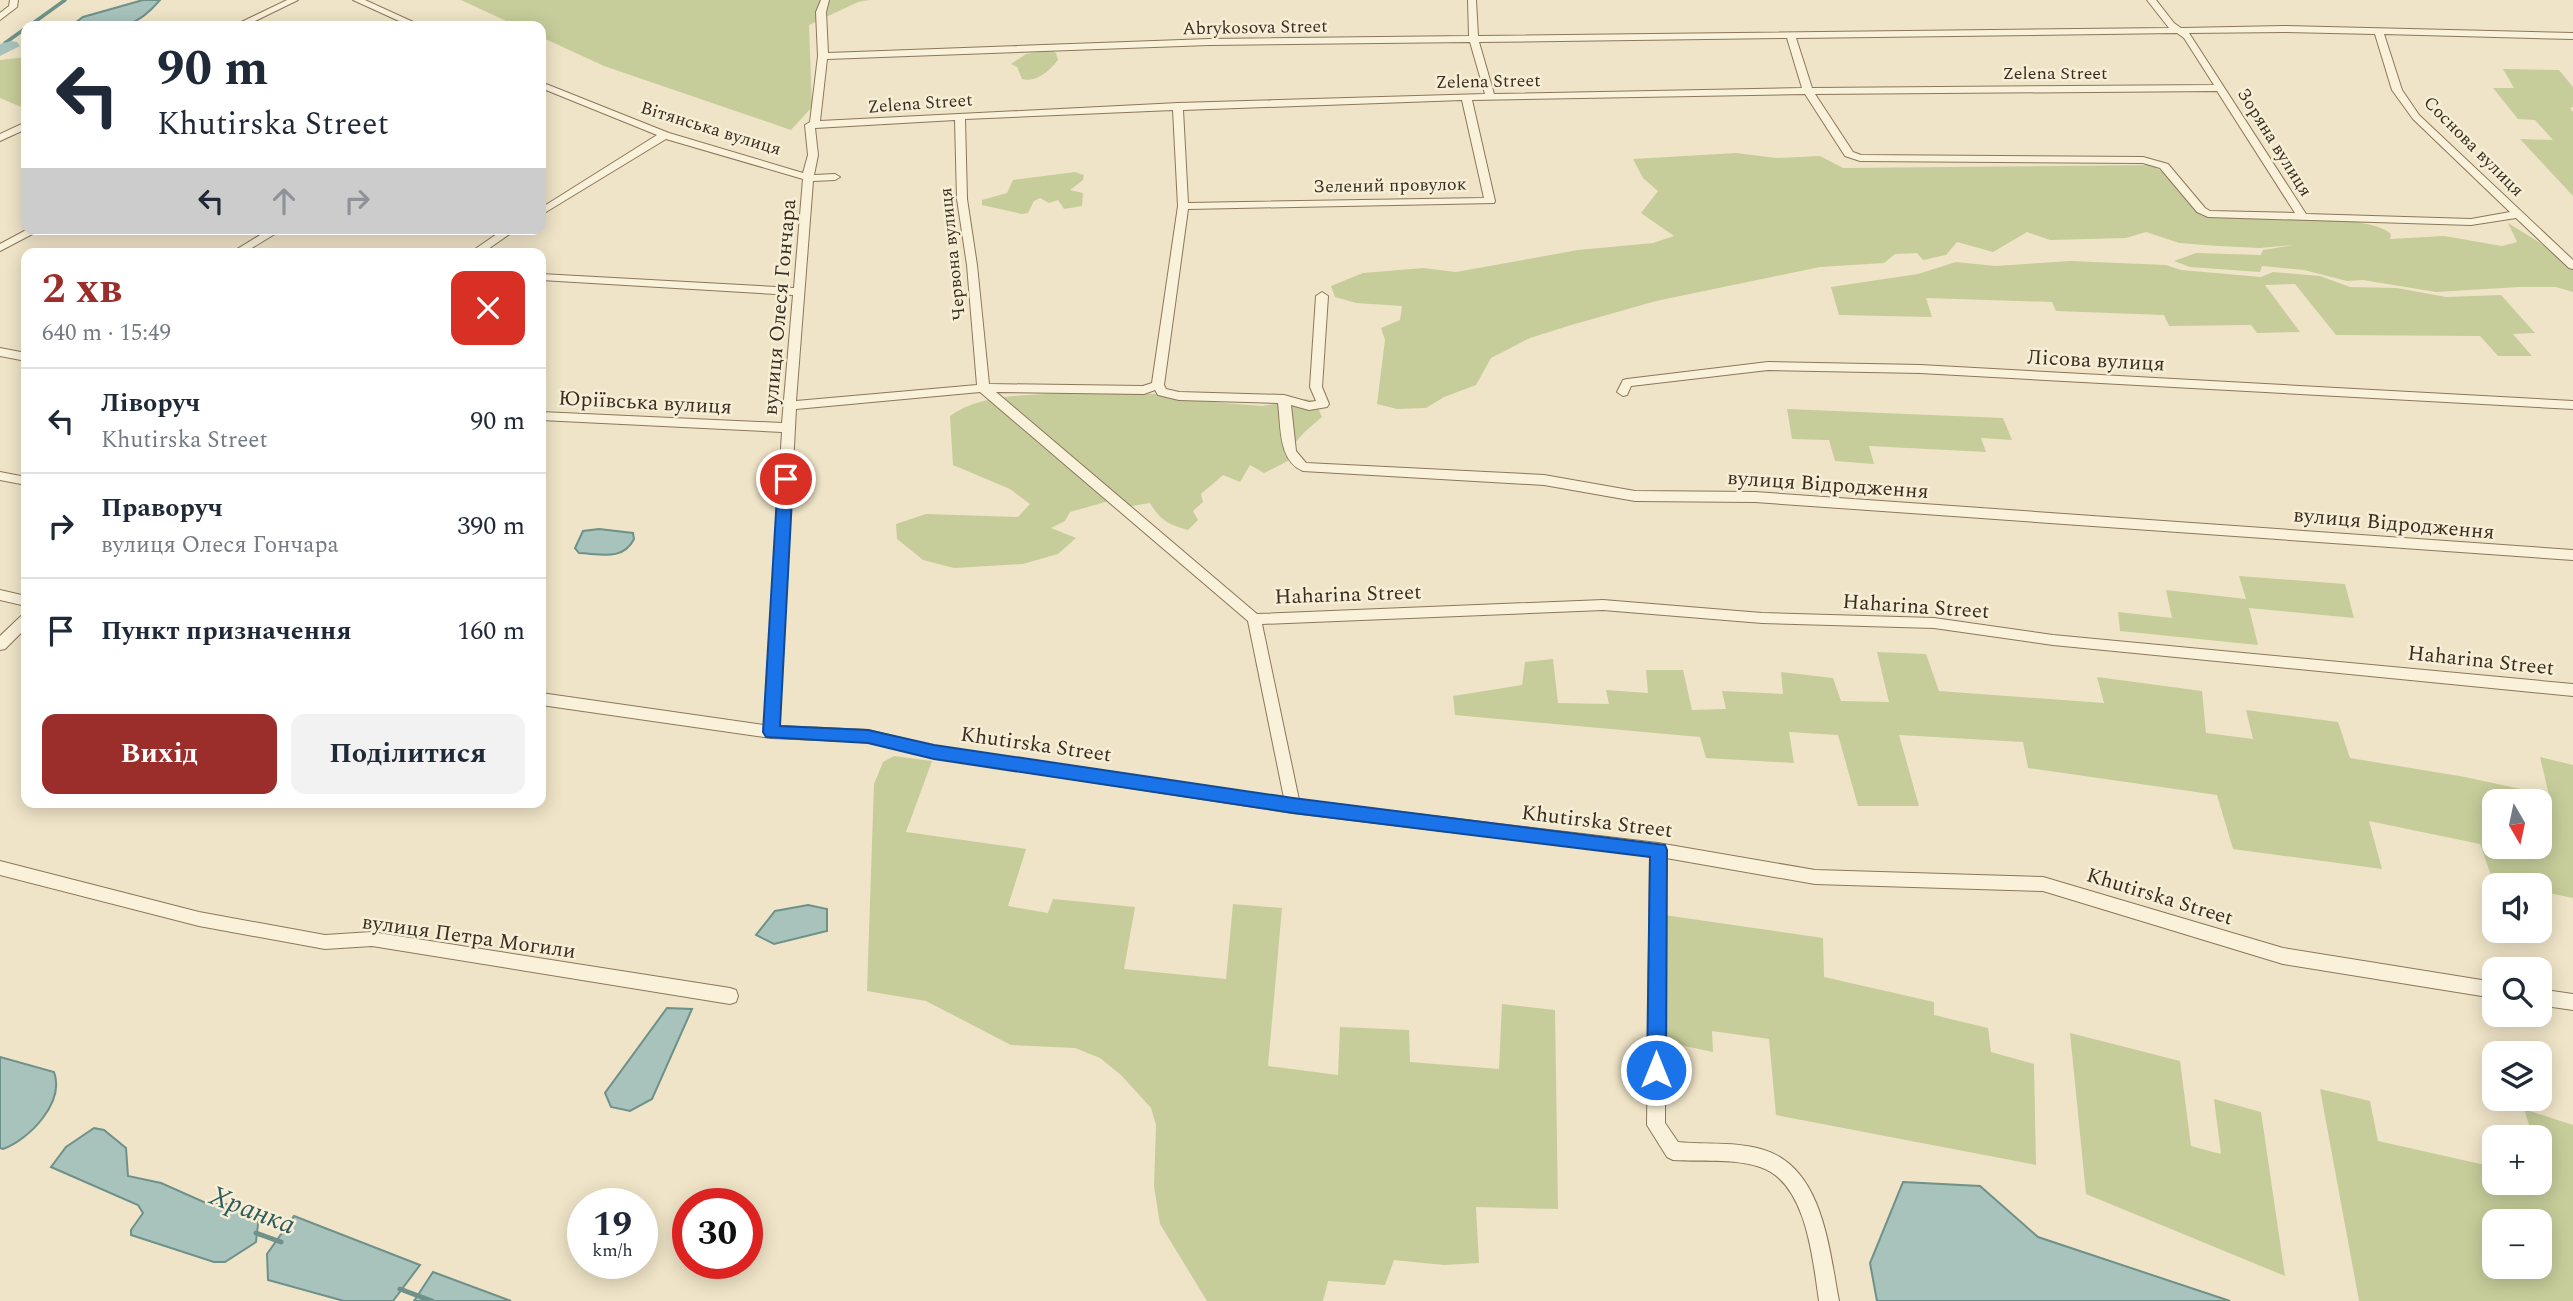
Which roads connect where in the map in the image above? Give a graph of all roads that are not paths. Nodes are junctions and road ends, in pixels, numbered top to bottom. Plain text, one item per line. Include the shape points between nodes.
1 (14, 0) edge
2 (294, 0) edge
3 (357, 0) edge
4 (825, 0) edge
5 (1472, 0) edge
6 (2151, 0) edge
7 (0, 17) edge
8 (249, 21) edge
9 (405, 21) edge
10 (2180, 30) junction
11 (2379, 32) junction
12 (1791, 35) junction
13 (2573, 36) edge
14 (1474, 39) junction
15 (823, 56) junction
16 (546, 87) edge
17 (2221, 88) junction
18 (1808, 91) junction
19 (1490, 96) junction
20 (1466, 97) junction
21 (1178, 106) junction
22 (960, 116) junction
23 (815, 125) junction
24 (21, 128) edge
25 (664, 135) junction
26 (0, 138) edge
27 (809, 173) junction
28 (835, 177) dead end
29 (1183, 206) junction
30 (546, 209) edge
31 (2518, 214) junction
32 (2301, 215) junction
33 (25, 235) edge
34 (267, 235) edge
35 (502, 235) edge
36 (0, 248) edge
37 (245, 248) edge
38 (482, 248) edge
39 (2573, 266) edge
40 (546, 277) edge
41 (799, 292) junction
42 (1322, 296) dead end
43 (0, 352) edge
44 (21, 356) edge
45 (1158, 385) junction
46 (983, 388) junction
47 (1623, 392) dead end
48 (1284, 399) junction
49 (792, 405) junction
50 (2573, 405) edge
51 (546, 416) edge
52 (788, 428) junction
53 (0, 476) edge
54 (21, 480) edge
55 (2573, 555) edge
56 (0, 595) edge
57 (21, 600) edge
58 (1254, 619) junction
59 (21, 625) edge
60 (0, 645) edge
61 (2573, 690) edge
62 (546, 700) edge
63 (771, 732) junction
64 (1293, 806) junction
65 (1658, 850) junction
66 (0, 868) edge
67 (2482, 988) edge
68 (730, 996) dead end
69 (2552, 999) edge
70 (2573, 1002) edge
71 (1829, 1301) edge

1 - 7 street via 13,7
2 - 8 street
3 - 9 street
4 - 15 street via 821,12
5 - 14 street
6 - 10 street, Зоряна вулиця
10 - 11 street
10 - 12 street, Abrykosova Street
10 - 17 street, Зоряна вулиця
11 - 13 street
11 - 31 street, Соснова вулиця via 2397,90 2416,117
12 - 14 street, Abrykosova Street
12 - 18 street
14 - 15 street, Abrykosova Street
14 - 19 street
15 - 23 street
16 - 25 street, Вітянська вулиця
17 - 18 street, Zelena Street
17 - 32 street, Зоряна вулиця
18 - 19 street, Zelena Street
18 - 32 street via 1849,154 1860,158 2143,160 2164,166 2208,214
19 - 20 street, Zelena Street
20 - 21 street, Zelena Street
20 - 29 street, Зелений провулок via 1490,201
21 - 22 street, Zelena Street
21 - 29 street
22 - 23 street, Zelena Street
22 - 46 street, Червона вулиця via 962,199
23 - 27 street via 809,130 813,155
24 - 26 street
25 - 27 street, Вітянська вулиця
25 - 30 street
27 - 28 street
27 - 41 street, вулиця Олеся Гончара
29 - 45 street
31 - 32 street via 2470,222
31 - 39 street, Соснова вулиця
33 - 36 street
34 - 37 street
35 - 38 street
40 - 41 street
41 - 49 street, вулиця Олеся Гончара
42 - 48 street via 1316,387 1323,404 1309,406
43 - 44 street
45 - 46 street via 1143,390
45 - 48 street via 1162,392 1179,396
46 - 49 street
46 - 58 street
47 - 50 street, Лісова вулиця via 1627,383 1768,366 1920,369
48 - 55 street, вулиця Відродження via 1290,453 1303,467 1544,480 1634,496 1755,497
49 - 52 street, вулиця Олеся Гончара
51 - 52 street, Юріївська вулиця
52 - 63 street, вулиця Олеся Гончара
53 - 54 street
56 - 57 street
58 - 61 street, Haharina Street via 1603,605 1762,618 1934,623 2053,640
58 - 64 street
59 - 60 street
62 - 63 street, Khutirska Street
63 - 64 street, Khutirska Street via 868,737 934,752
64 - 65 street, Khutirska Street
65 - 67 street, Khutirska Street via 1815,877 2043,884 2283,956
65 - 71 street via 1656,1125 1673,1152 1766,1159 1787,1172 1812,1213
66 - 68 street, вулиця Петра Могили via 199,919 325,942 372,939
69 - 70 street

